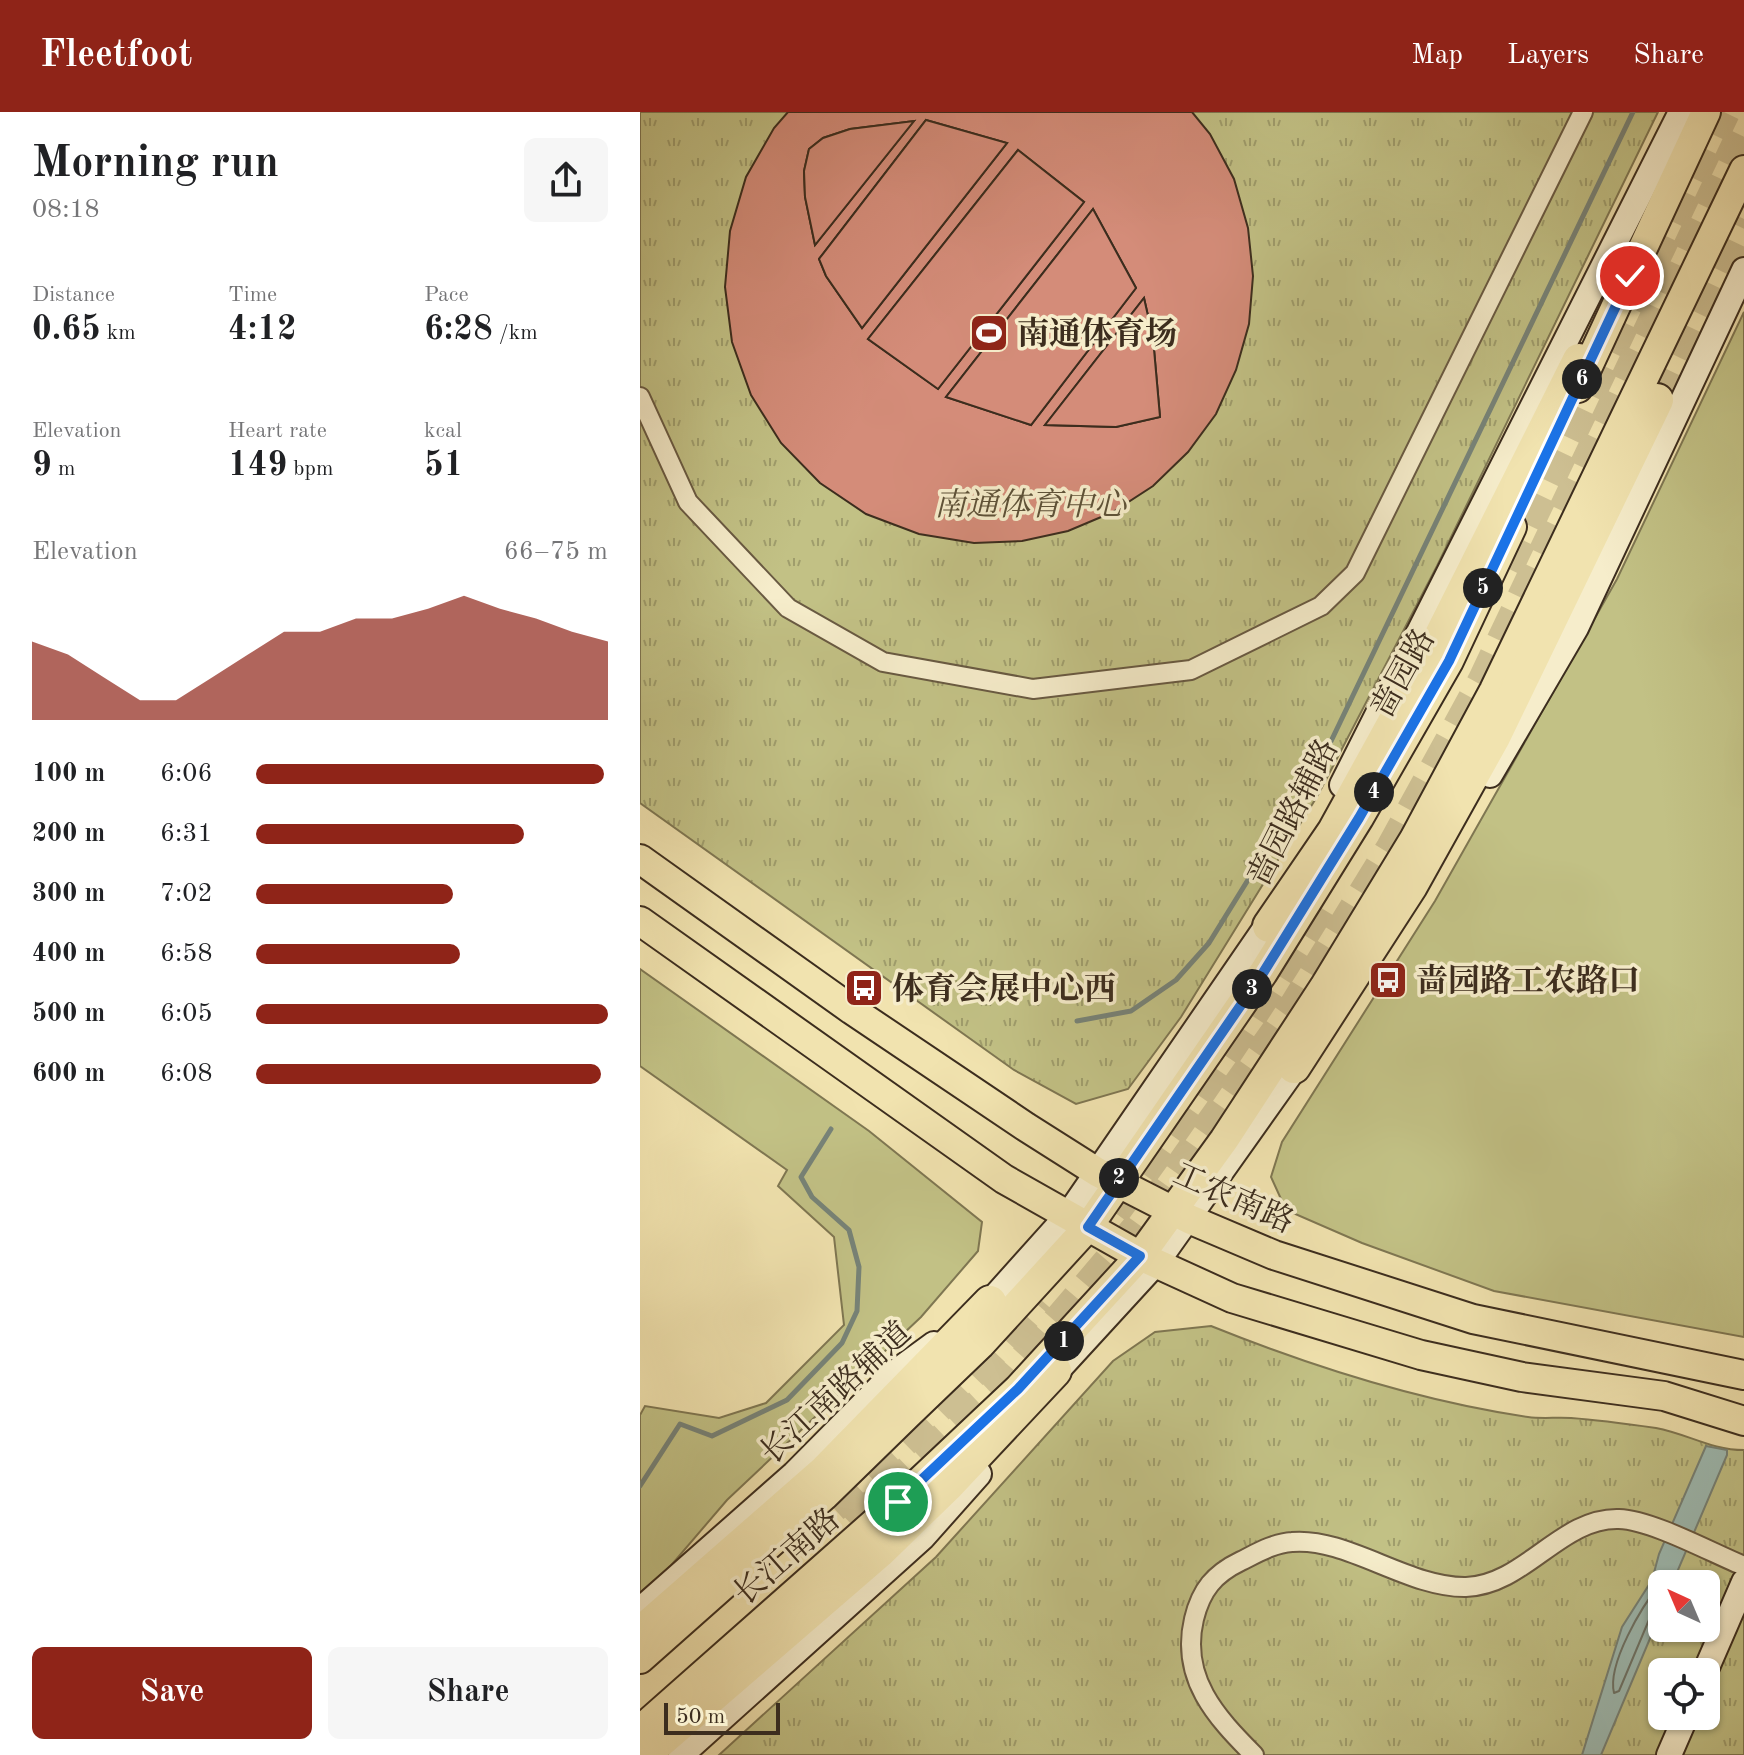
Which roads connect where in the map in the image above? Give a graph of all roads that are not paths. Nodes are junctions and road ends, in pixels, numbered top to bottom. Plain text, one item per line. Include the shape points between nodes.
1 (1583, 112) edge
2 (1681, 112) edge
3 (1706, 112) edge
4 (1744, 170) edge
5 (1744, 270) edge
6 (1579, 360) dead end
7 (640, 397) edge
8 (1657, 400) tunnel mouth
9 (640, 859) edge
10 (640, 921) edge
11 (1269, 926) junction
12 (1294, 1067) junction
13 (1108, 1176) junction
14 (1182, 1214) junction
15 (1078, 1221) junction
16 (1148, 1259) junction
17 (990, 1302) junction
18 (1055, 1371) junction
19 (1744, 1375) edge
20 (1744, 1421) edge
21 (1744, 1566) edge
22 (1744, 1582) edge
23 (640, 1610) edge
24 (640, 1633) edge
25 (1711, 1658) edge
26 (640, 1659) edge
27 (640, 1730) edge
28 (1680, 1730) edge
29 (644, 1755) edge
30 (681, 1755) edge
31 (1254, 1755) edge
32 (1669, 1755) edge

1 - 7 street via 1355,573 1321,606 1191,670 1033,689 883,662 788,608 688,502
2 - 11 street, 啬园路辅路
3 - 13 main road, 啬园路 via 1449,661 1263,973 1183,1093
4 - 14 main road via 1494,690 1414,839
5 - 12 street via 1576,628 1399,931
6 - 11 highway via 1431,655 1334,831
8 - 12 highway via 1494,737 1411,886
9 - 13 main road, 工农南路 via 852,1010
10 - 15 main road via 1004,1179
11 - 13 street, 啬园路辅路
12 - 14 street
13 - 14 main road, 工农南路
13 - 15 main road, 啬园路
14 - 16 main road
14 - 19 main road, 工农南路 via 1274,1255 1473,1319
15 - 16 main road
15 - 17 street, 长江南路辅道
15 - 26 main road, 长江南路 via 980,1345 825,1495
16 - 18 street
16 - 20 main road via 1232,1298 1421,1355 1522,1377 1664,1396
16 - 27 main road, 长江南路 via 898,1502
17 - 23 street, 长江南路辅道 via 893,1374 794,1474
17 - 24 highway via 825,1471
18 - 29 highway via 879,1552
18 - 30 street via 992,1459 923,1537
21 - 31 street via 1617,1519 1592,1524 1522,1567 1475,1586 1429,1582 1306,1542 1277,1545 1222,1571 1203,1593 1194,1617 1190,1656 1205,1699
22 - 25 street
28 - 32 street

